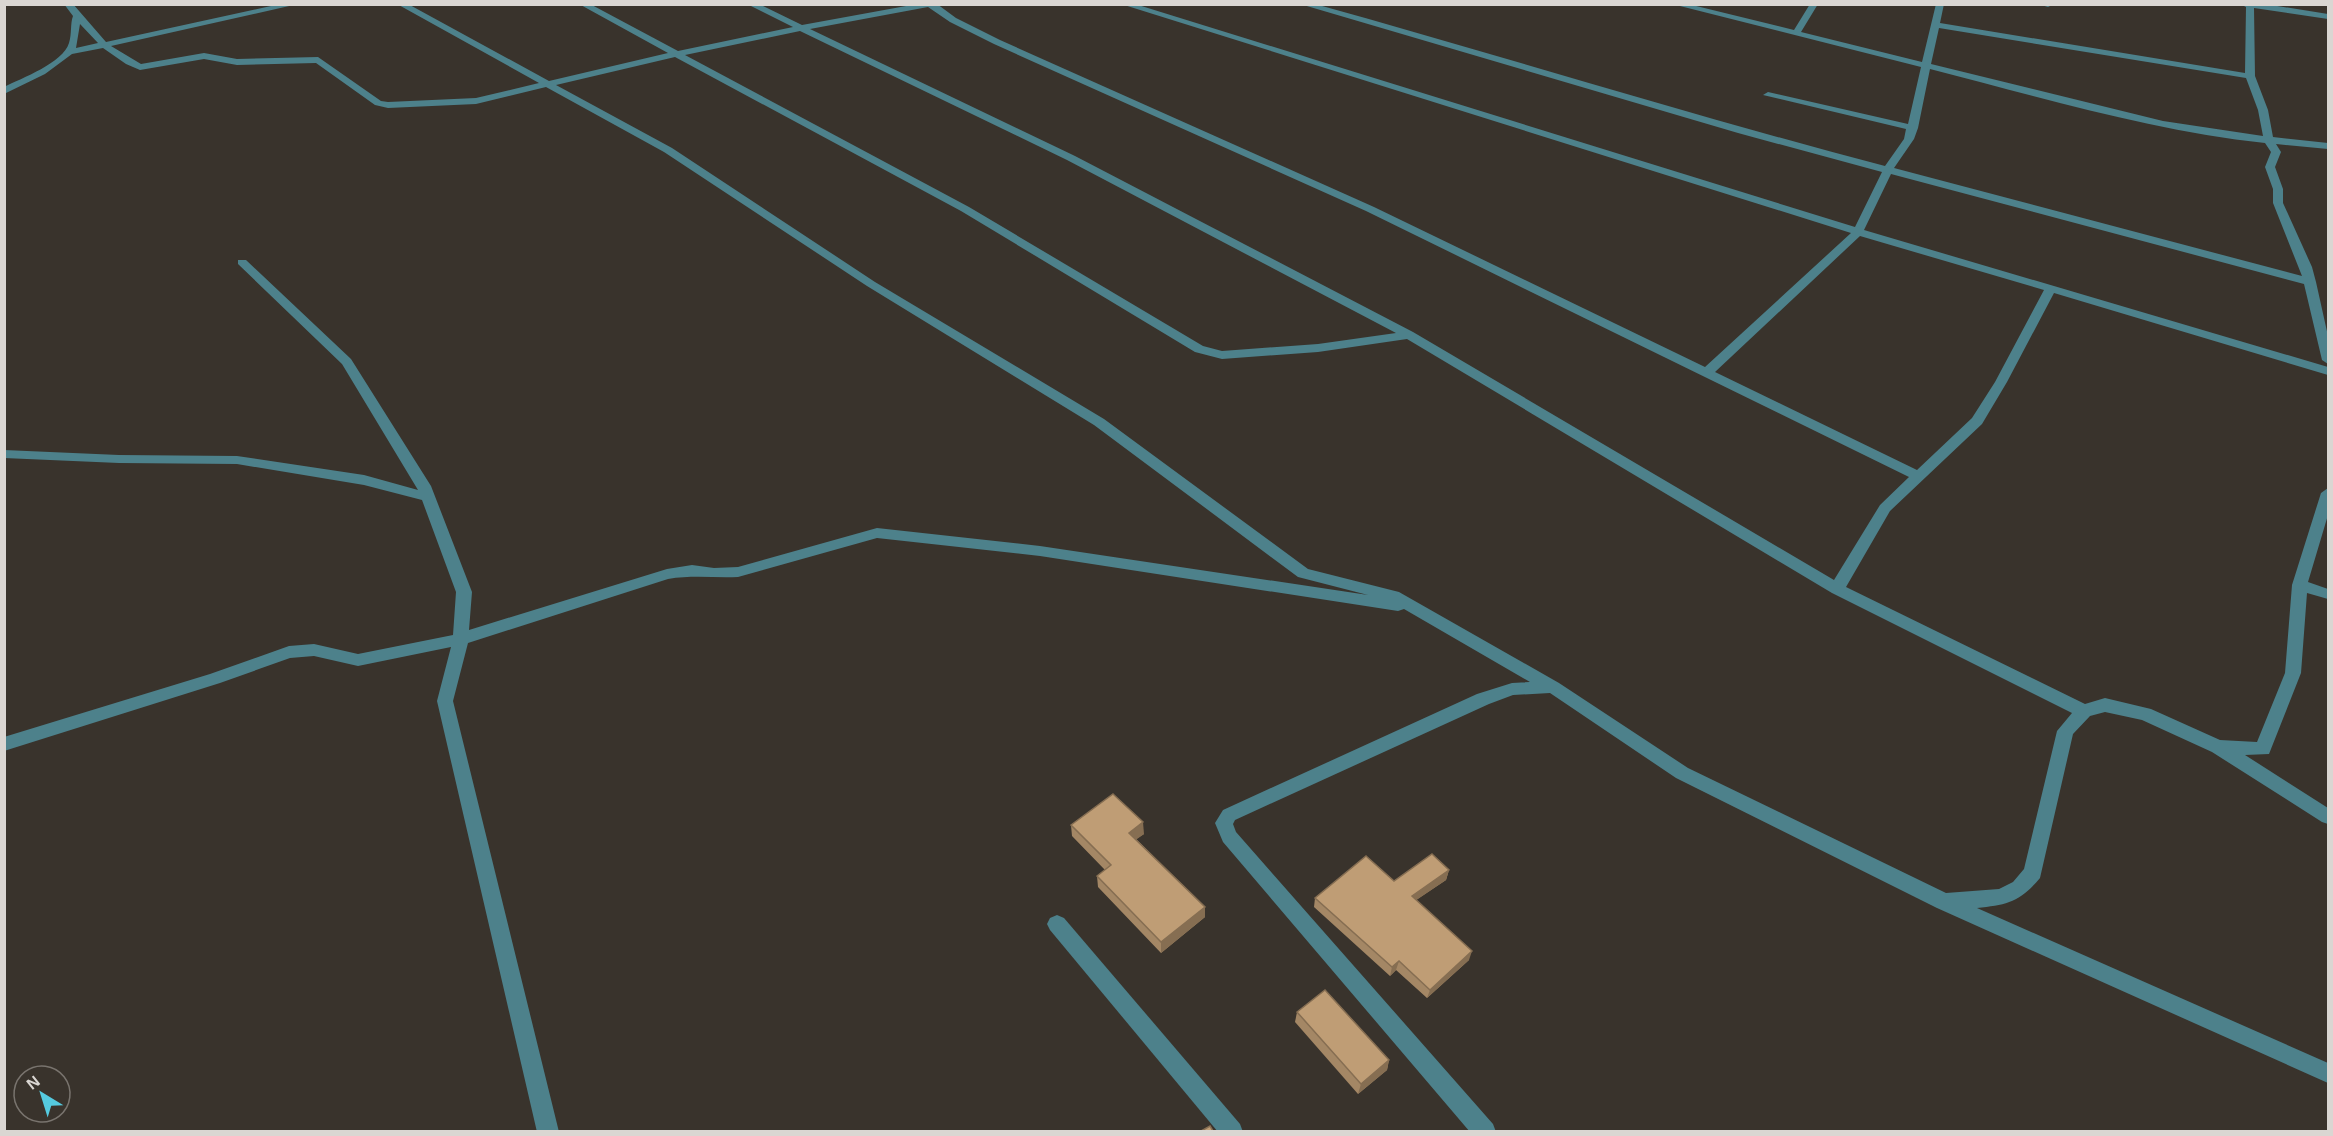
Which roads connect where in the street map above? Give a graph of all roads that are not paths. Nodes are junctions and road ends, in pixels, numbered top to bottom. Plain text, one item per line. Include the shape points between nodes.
1 (68, 4) edge
2 (294, 4) edge
3 (401, 4) edge
4 (583, 4) edge
5 (751, 4) edge
6 (1125, 4) edge
7 (1304, 4) edge
8 (1676, 4) edge
9 (1814, 4) edge
10 (1941, 4) edge
11 (930, 5) edge
12 (2247, 5) edge
13 (2328, 16) edge
14 (76, 17) junction
15 (1937, 25) junction
16 (802, 28) junction
17 (1796, 34) junction
18 (103, 44) junction
19 (70, 52) junction
20 (677, 54) junction
21 (1927, 65) junction
22 (2250, 76) junction
23 (547, 84) junction
24 (4, 91) edge
25 (1768, 95) dead end
26 (1913, 128) junction
27 (2268, 140) junction
28 (2328, 146) edge
29 (1888, 171) junction
30 (1858, 232) junction
31 (242, 262) dead end
32 (2310, 282) junction
33 (2050, 290) junction
34 (1409, 335) junction
35 (2328, 360) edge
36 (2328, 370) edge
37 (1707, 372) junction
38 (4, 454) edge
39 (1919, 476) junction
40 (2328, 493) edge
41 (428, 497) junction
42 (2300, 585) junction
43 (1837, 589) junction
44 (2328, 594) edge
45 (1413, 607) junction
46 (461, 639) junction
47 (1552, 687) junction
48 (2084, 711) junction
49 (4, 744) edge
50 (2218, 747) junction
51 (2328, 817) edge
52 (1944, 902) junction
53 (1057, 924) dead end
54 (2328, 1073) edge
55 (548, 1131) edge
56 (1232, 1131) edge
57 (1485, 1131) edge

1 - 14 street
2 - 18 street
3 - 23 street
4 - 20 street
5 - 16 street
6 - 30 street
7 - 29 street
8 - 17 street
9 - 17 street
10 - 15 street
11 - 16 street
11 - 37 street via 997,42 1370,209
12 - 13 street
12 - 22 street
14 - 18 street
14 - 19 street
15 - 21 street
15 - 22 street
16 - 20 street
16 - 34 street via 1071,158
17 - 21 street
18 - 19 street
18 - 23 street via 140,67 204,56 237,63 318,60 378,103 388,105 477,100
19 - 24 street
20 - 23 street
20 - 34 street via 965,209 1199,349 1222,355 1318,348
21 - 26 street
21 - 27 street via 2163,124
22 - 27 street via 2263,110
23 - 45 street via 668,150 871,284 1099,422 1292,567 1315,578 1377,591
25 - 26 street
26 - 29 street
27 - 28 street
27 - 32 street via 2276,152 2270,167 2278,189 2278,203
29 - 30 street
29 - 32 street
30 - 33 street
30 - 37 street
31 - 41 street via 347,362
32 - 35 street
33 - 36 street
33 - 39 street via 1977,421
34 - 43 street
37 - 39 street
38 - 41 street via 237,460 364,480
39 - 43 street via 1885,508
40 - 42 street
41 - 46 street via 464,592
42 - 44 street
42 - 50 street via 2293,673 2263,749
43 - 48 street
45 - 46 street via 1040,551 877,533 738,572 667,573
45 - 47 street
46 - 49 street via 358,660 314,650 289,652
46 - 55 street via 445,701
47 - 52 street via 1682,773
47 - 57 street via 1512,689 1483,699 1229,815 1224,823 1229,836
48 - 50 street via 2105,705 2145,714
48 - 52 street via 2065,731 2033,872 2020,888 2000,897
50 - 51 street
52 - 54 street
53 - 56 street

